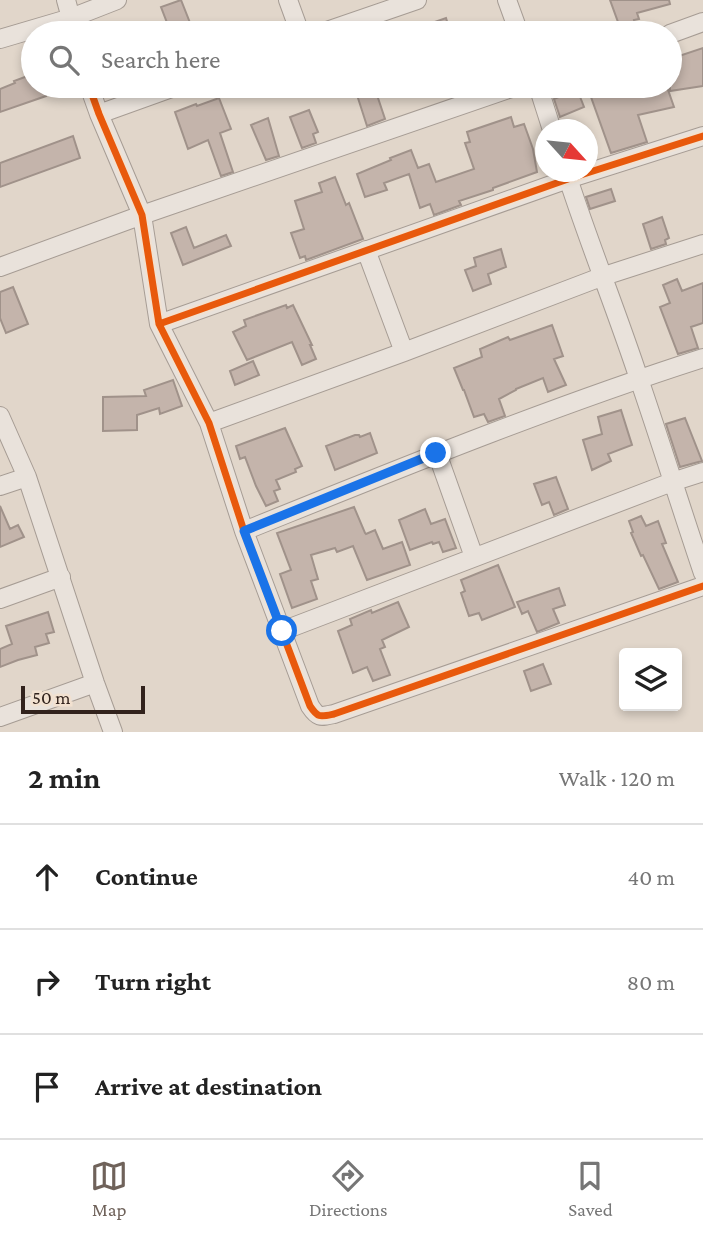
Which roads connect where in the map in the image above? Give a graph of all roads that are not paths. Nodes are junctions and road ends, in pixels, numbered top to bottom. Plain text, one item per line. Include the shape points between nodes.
1 (66, 0) edge
2 (117, 0) edge
3 (288, 0) edge
4 (417, 0) edge
5 (507, 0) edge
6 (72, 21) edge
7 (81, 21) edge
8 (296, 21) edge
9 (356, 21) edge
10 (515, 21) edge
11 (703, 22) edge
12 (682, 30) edge
13 (21, 35) edge
14 (0, 39) edge
15 (93, 98) edge
16 (144, 98) edge
17 (482, 98) edge
18 (542, 98) edge
19 (99, 114) junction
20 (548, 119) edge
21 (703, 136) edge
22 (598, 166) edge
23 (548, 182) edge
24 (569, 182) edge
25 (142, 215) junction
26 (703, 244) edge
27 (366, 250) junction
28 (0, 267) edge
29 (601, 276) junction
30 (159, 324) junction
31 (404, 352) junction
32 (703, 358) edge
33 (639, 379) junction
34 (0, 416) edge
35 (209, 423) junction
36 (436, 453) junction
37 (703, 472) edge
38 (27, 477) junction
39 (672, 482) junction
40 (0, 486) edge
41 (244, 531) junction
42 (474, 557) junction
43 (703, 573) edge
44 (61, 577) junction
45 (703, 586) edge
46 (0, 599) edge
47 (282, 631) junction
48 (95, 683) junction
49 (0, 716) edge
50 (113, 732) edge

1 - 6 street
2 - 7 street
3 - 8 street
4 - 9 street
5 - 10 street
11 - 12 street
13 - 14 street
15 - 19 street
16 - 19 street
17 - 25 street
18 - 20 street
19 - 25 street
21 - 22 street
23 - 27 street
24 - 29 street
25 - 28 street
25 - 30 street
26 - 29 street
27 - 30 street
27 - 31 street
29 - 31 street
29 - 33 street
30 - 35 street
31 - 35 street
32 - 33 street
33 - 36 street
33 - 39 street
34 - 38 street
35 - 41 street
36 - 41 street
36 - 42 street
37 - 39 street
38 - 40 street
38 - 44 street
39 - 42 street
39 - 43 street
41 - 47 street
42 - 47 street
44 - 46 street
44 - 48 street
45 - 47 street via 322,717 310,706
48 - 49 street
48 - 50 street

